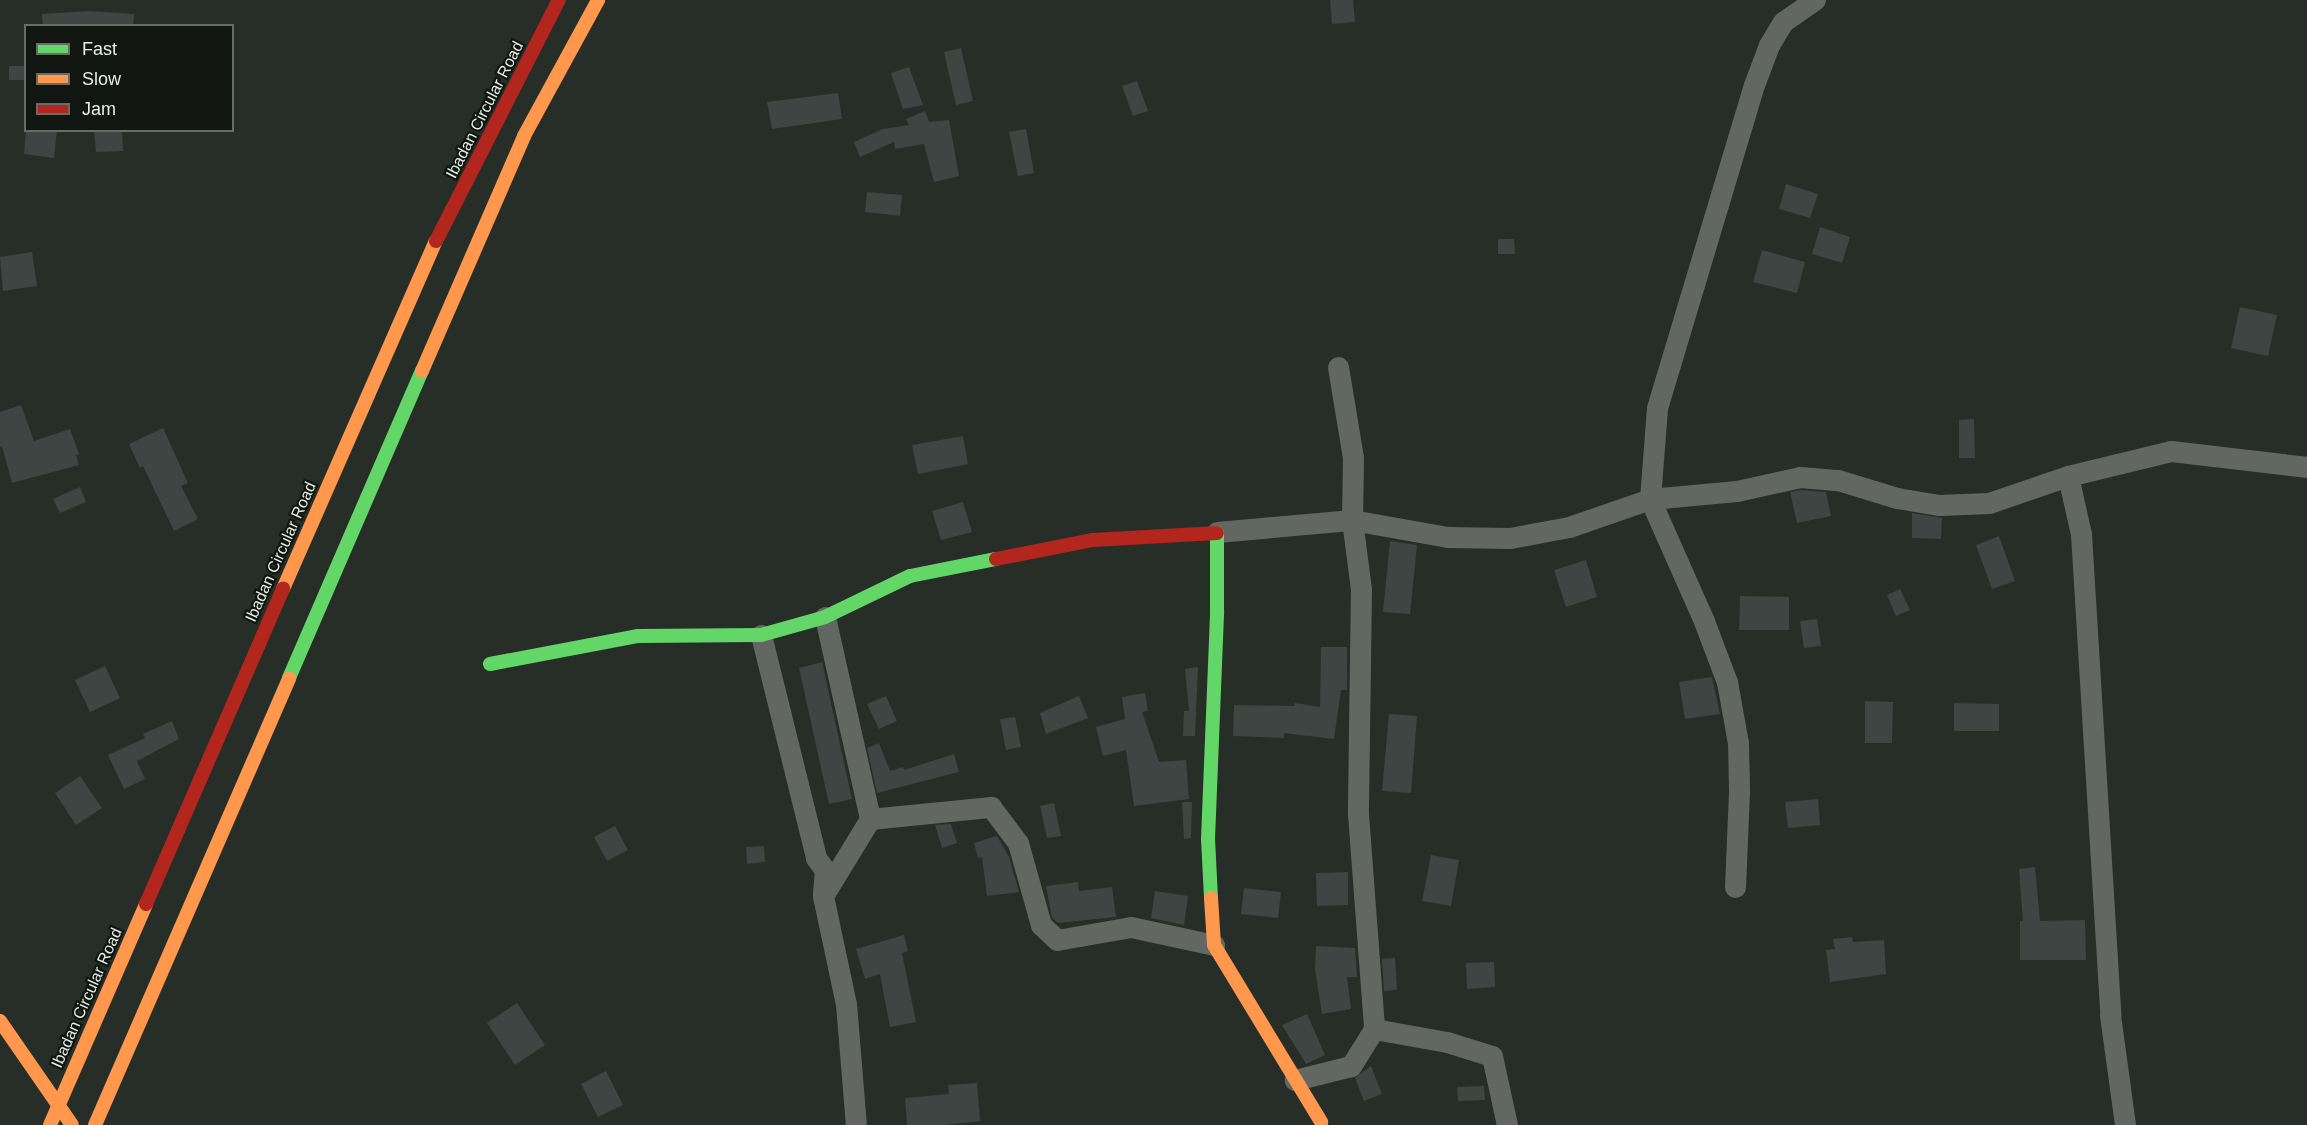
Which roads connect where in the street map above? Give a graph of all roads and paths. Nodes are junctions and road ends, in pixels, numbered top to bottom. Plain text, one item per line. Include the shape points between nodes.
1 (559, 0) edge
2 (598, 0) edge
3 (1815, 0) edge
4 (1338, 367) dead end
5 (2307, 468) edge
6 (2068, 476) junction
7 (1650, 499) junction
8 (1352, 520) junction
9 (1217, 532) junction
10 (825, 617) junction
11 (761, 635) junction
12 (490, 664) dead end
13 (870, 819) junction
14 (1735, 887) dead end
15 (823, 896) junction
16 (1214, 945) junction
17 (0, 1021) edge
18 (1374, 1029) junction
19 (1295, 1080) junction
20 (1321, 1122) dead end
21 (50, 1125) edge
22 (72, 1125) edge
23 (95, 1125) edge
24 (856, 1125) edge
25 (1507, 1125) edge
26 (2125, 1125) edge

1 - 21 main road, Ibadan Circular Road via 425,262
2 - 23 main road via 524,136
3 - 7 street via 1783,22 1769,45 1754,85 1658,408
4 - 8 street via 1353,458
5 - 6 street via 2171,451
6 - 7 street via 1989,503 1939,505 1897,498 1838,480 1800,477 1737,491
6 - 26 street via 2081,534 2110,1015
7 - 8 street via 1569,527 1510,538 1447,537
7 - 14 street via 1727,682 1738,743
8 - 9 street
8 - 18 street via 1362,589 1358,814
9 - 10 main road via 1093,540 910,576
9 - 16 main road via 1208,839
10 - 11 main road
10 - 13 street
11 - 12 main road via 638,636
11 - 15 street via 816,858 825,870
13 - 15 street
13 - 16 street via 991,807 1018,843 1041,925 1057,939 1131,927
15 - 24 street via 846,1004
16 - 19 main road
17 - 22 main road
18 - 19 street via 1351,1066
18 - 25 street via 1447,1042 1492,1056
19 - 20 main road

